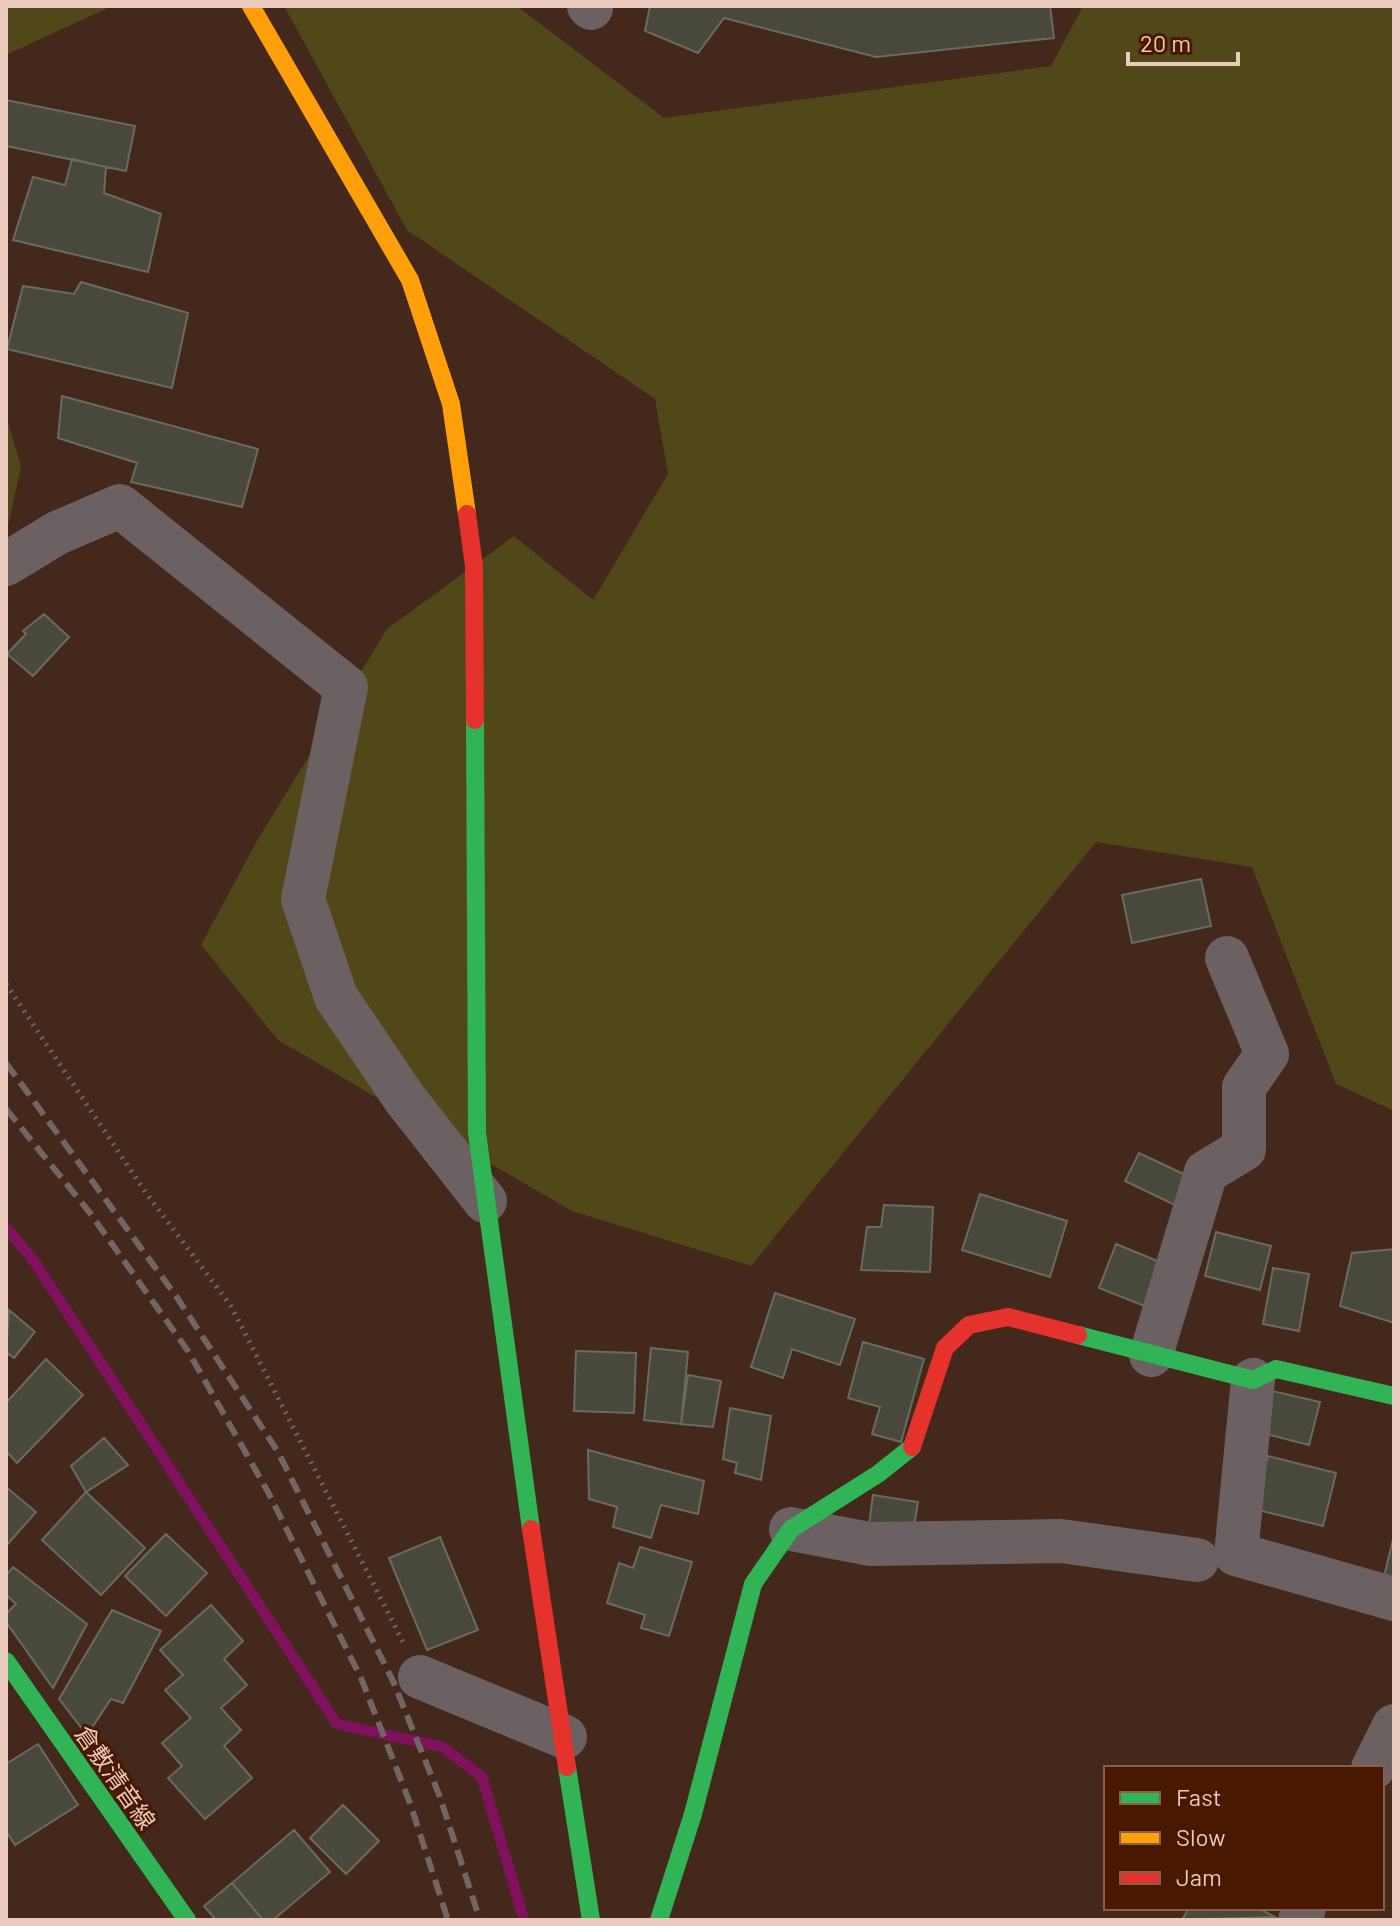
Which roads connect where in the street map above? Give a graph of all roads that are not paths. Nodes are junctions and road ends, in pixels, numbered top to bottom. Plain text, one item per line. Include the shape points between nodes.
1 (251, 6) edge
2 (6, 564) edge
3 (1227, 958) dead end
4 (485, 1201) junction
5 (1151, 1355) junction
6 (1253, 1380) junction
7 (1394, 1396) edge
8 (791, 1529) junction
9 (1197, 1560) dead end
10 (1394, 1599) edge
11 (6, 1661) edge
12 (420, 1677) road end
13 (1394, 1726) edge
14 (565, 1737) junction
15 (1374, 1766) edge
16 (187, 1920) edge
17 (591, 1920) edge
18 (659, 1920) edge

1 - 4 street via 410,280 451,404 474,566 477,1133
2 - 4 street via 57,533 120,506 346,687 303,899 336,997 405,1099
3 - 5 street via 1267,1054 1244,1087 1244,1149 1206,1172
4 - 14 street
5 - 6 street
5 - 8 street via 1008,1317 969,1325 945,1348 915,1445
6 - 7 street via 1276,1369
6 - 10 street via 1236,1554
8 - 9 street via 870,1544 1061,1541
8 - 18 street via 753,1584 693,1814
11 - 16 street, 倉敷清音線
12 - 14 street
13 - 15 street
14 - 17 street

